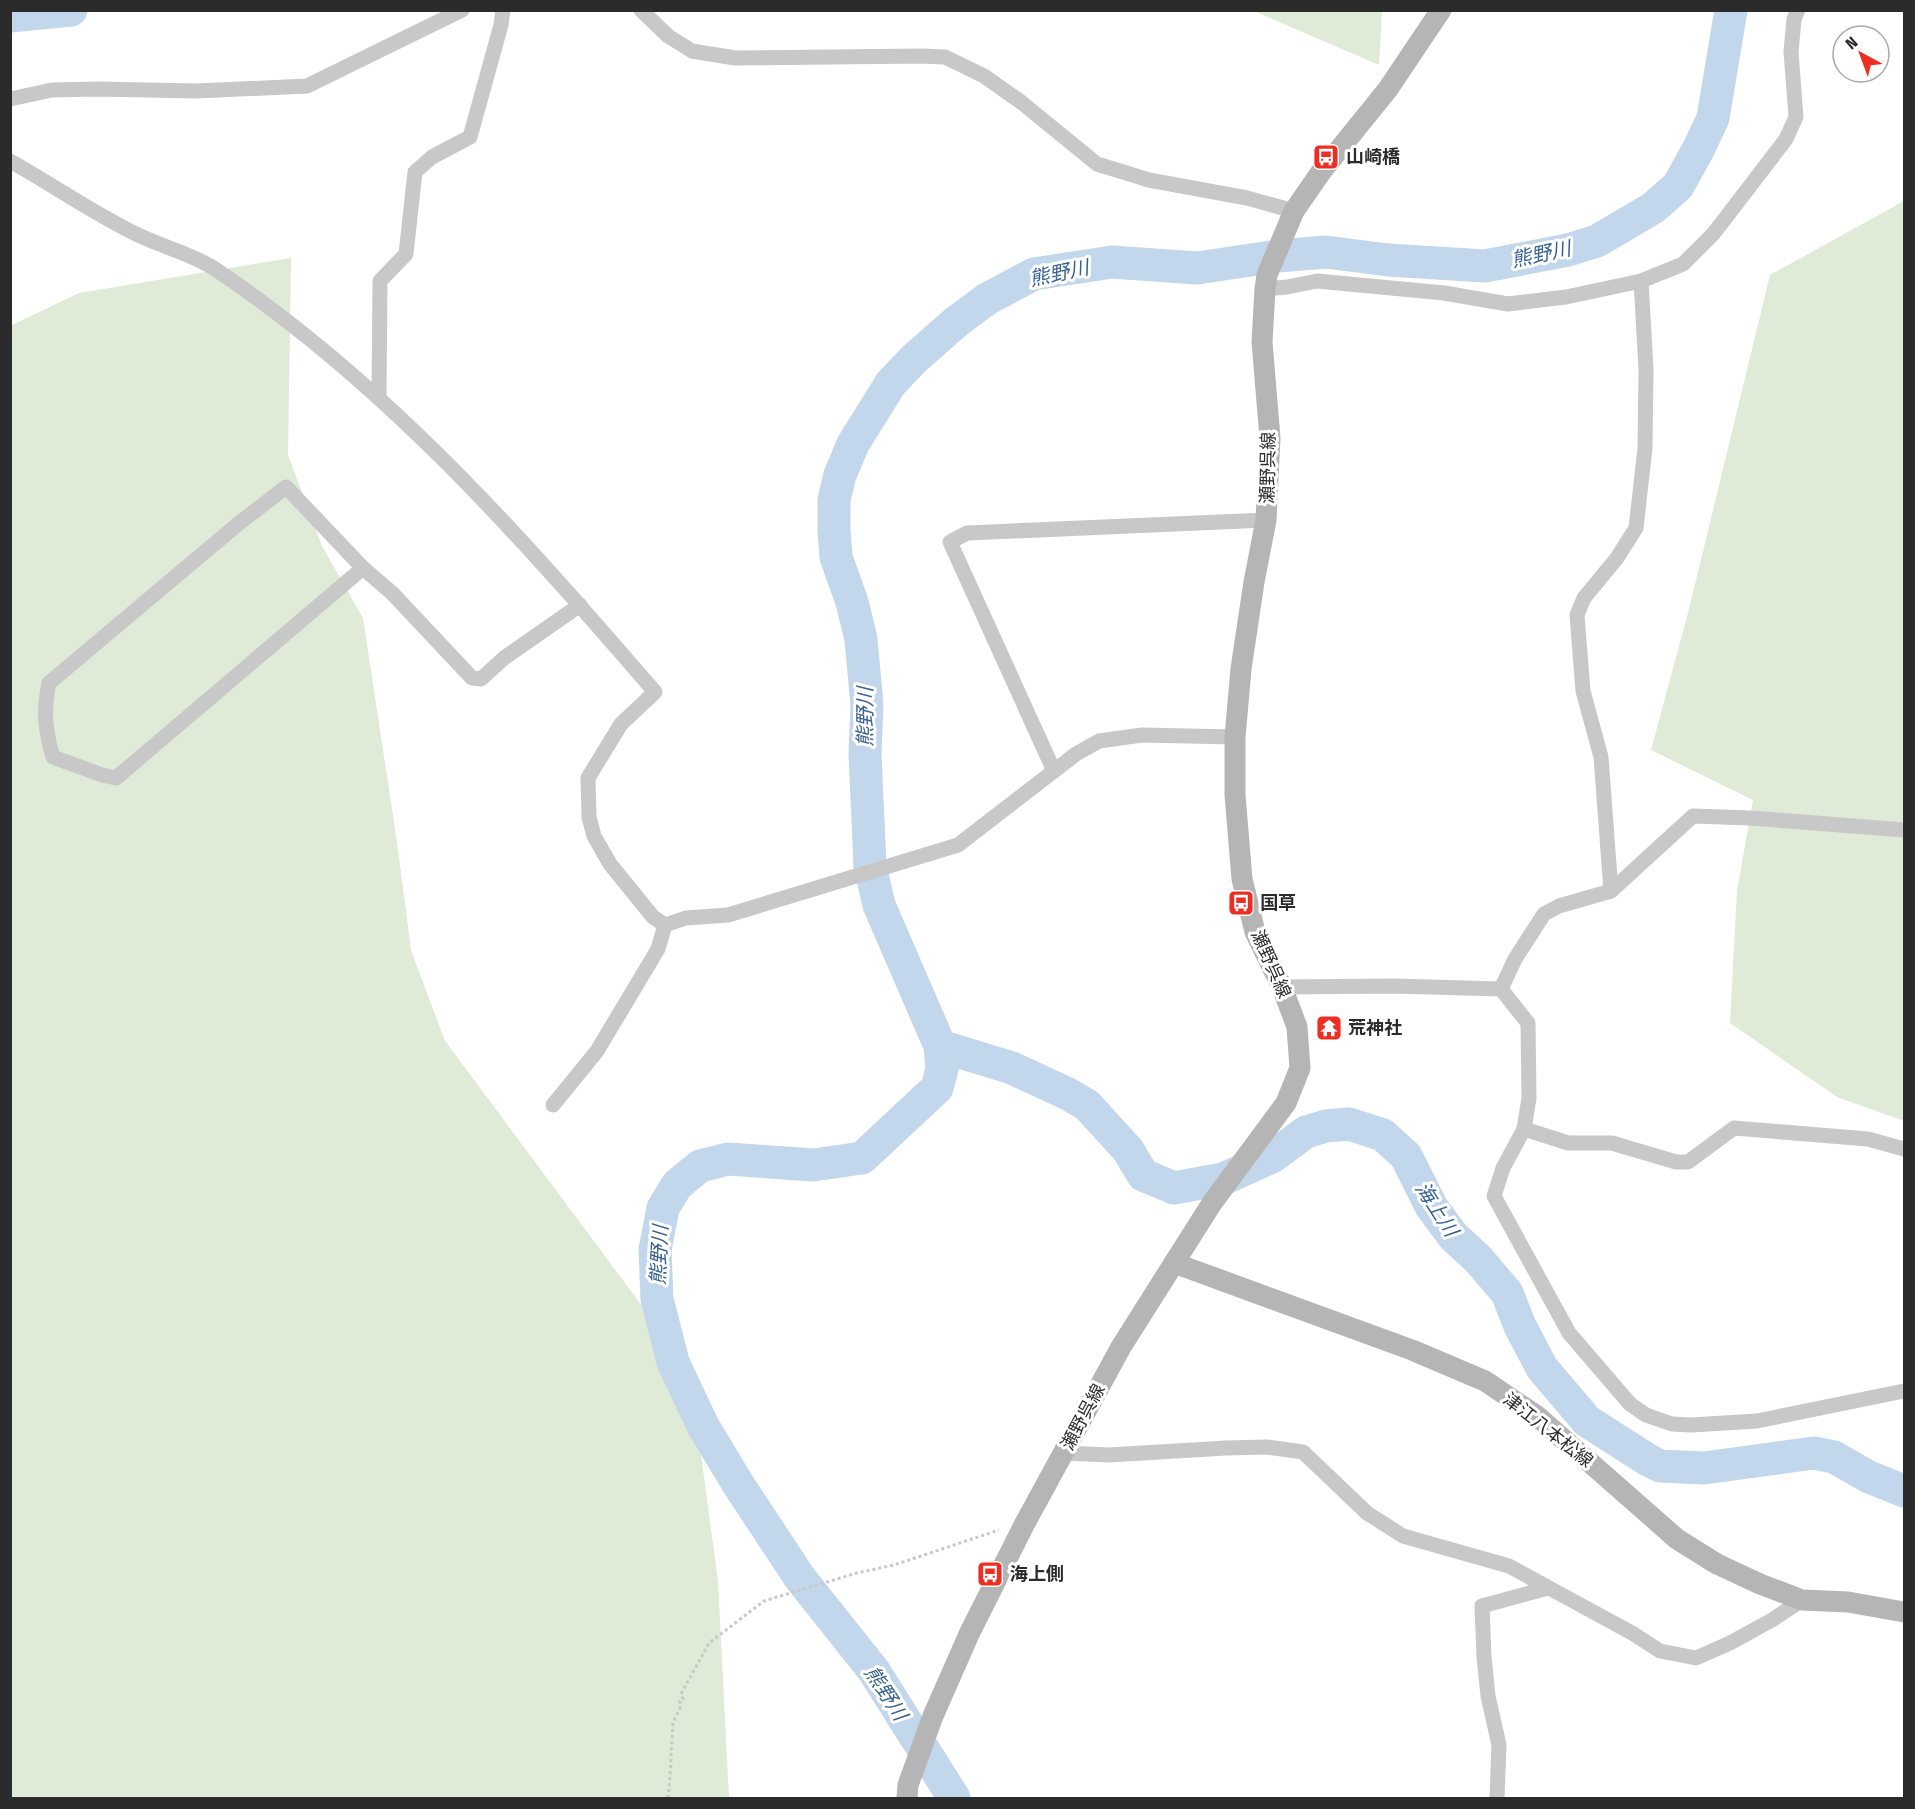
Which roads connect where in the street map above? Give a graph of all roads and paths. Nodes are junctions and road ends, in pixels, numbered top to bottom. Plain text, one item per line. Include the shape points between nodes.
1 (462, 10) edge
2 (503, 10) edge
3 (641, 10) edge
4 (1441, 10) edge
5 (1797, 10) edge
6 (10, 99) edge
7 (10, 161) edge
8 (1294, 211) junction
9 (1641, 281) junction
10 (1266, 282) junction
11 (379, 396) junction
12 (1266, 520) junction
13 (363, 568) junction
14 (580, 605) junction
15 (1235, 737) junction
16 (1054, 771) junction
17 (1905, 830) edge
18 (1611, 891) junction
19 (665, 925) junction
20 (1282, 987) junction
21 (1501, 989) junction
22 (553, 1105) dead end
23 (1524, 1129) junction
24 (1905, 1149) edge
25 (1174, 1263) junction
26 (1905, 1391) edge
27 (1063, 1453) junction
28 (1024, 1525) junction
29 (1548, 1588) junction
30 (1802, 1600) junction
31 (1905, 1612) edge
32 (907, 1792) edge
33 (668, 1798) edge
34 (1497, 1798) edge

1 - 6 street via 307,86 97,88 52,90
2 - 11 street via 470,137 432,157 415,172 406,254 380,281
3 - 8 street via 668,36 692,51 735,58 945,57 984,76 1021,102 1097,164 1149,180
4 - 8 main road, 瀬野呉線 via 1388,89
5 - 9 street via 1791,52 1796,117 1785,139 1714,233 1683,264
7 - 11 street via 136,234 212,267
8 - 10 main road, 瀬野呉線
9 - 10 street via 1508,304 1444,293 1317,281 1287,287
9 - 18 street via 1645,448 1636,528 1584,598 1577,615 1583,691 1600,757
10 - 12 main road, 瀬野呉線 via 1262,342 1270,438
11 - 14 street via 445,460
12 - 15 main road, 瀬野呉線 via 1241,669
12 - 16 street via 967,533 950,542
13 - 13 street via 286,487 50,683 44,706 53,757 116,778
13 - 14 street via 392,593 472,678 481,679 504,658
14 - 19 street via 655,692 621,724 588,778 589,817 594,836 610,864 653,917
15 - 16 street via 1142,735 1099,741
15 - 20 main road, 瀬野呉線 via 1242,879 1255,932
16 - 19 street via 958,845 728,915 686,918
17 - 18 street via 1693,816
18 - 21 street via 1544,914
19 - 22 street via 658,949 597,1051
20 - 21 street
20 - 25 main road, 瀬野呉線 via 1297,1027 1300,1068 1286,1103 1239,1164
21 - 23 street via 1528,1023 1529,1098
23 - 24 street via 1568,1143 1612,1143 1676,1162 1688,1162 1734,1128 1868,1139
23 - 26 street via 1503,1168 1494,1196 1569,1334 1630,1404 1646,1415 1672,1424 1691,1425 1757,1421
25 - 27 main road, 瀬野呉線 via 1121,1347
25 - 30 main road, 津江八本松線 via 1412,1350 1485,1381 1537,1416 1677,1539 1717,1564
27 - 28 main road, 瀬野呉線
27 - 29 street via 1109,1455 1256,1448 1303,1452 1367,1513 1403,1536 1509,1566
28 - 32 main road, 瀬野呉線 via 933,1716
28 - 33 path via 764,1601 708,1642 681,1694 683,1699 673,1723
29 - 30 street via 1660,1651 1696,1658 1730,1643
29 - 34 street via 1482,1606 1488,1696 1499,1745
30 - 31 main road, 津江八本松線 via 1848,1602

